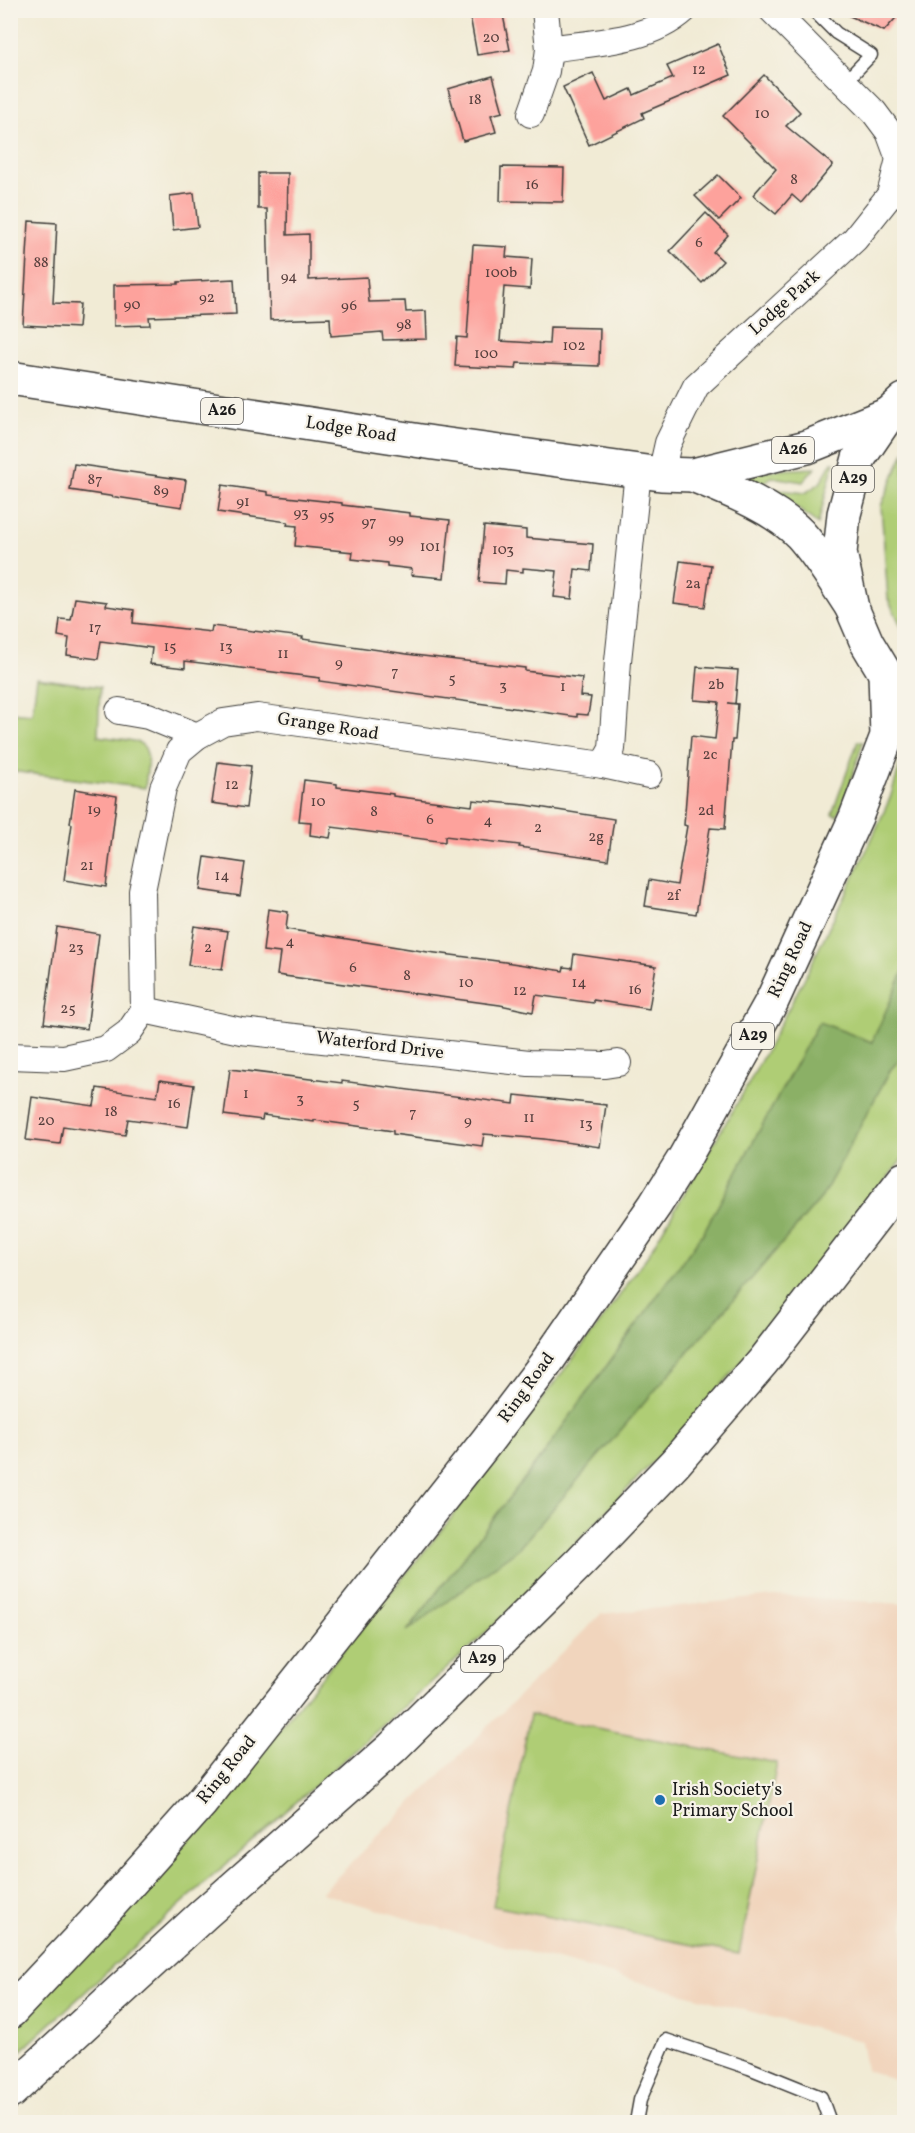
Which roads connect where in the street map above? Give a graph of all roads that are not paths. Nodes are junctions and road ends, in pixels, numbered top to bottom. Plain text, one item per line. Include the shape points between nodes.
1 (546, 10) edge
2 (684, 10) edge
3 (772, 10) edge
4 (813, 10) edge
5 (549, 49) junction
6 (845, 82) junction
7 (531, 114) dead end
8 (10, 378) edge
9 (897, 407) edge
10 (650, 473) junction
11 (693, 475) junction
12 (852, 608) junction
13 (895, 682) edge
14 (119, 711) dead end
15 (197, 736) junction
16 (603, 765) junction
17 (650, 775) dead end
18 (144, 1011) junction
19 (10, 1056) edge
20 (618, 1063) dead end
21 (904, 1179) edge
22 (10, 2012) edge
23 (10, 2092) edge
24 (636, 2122) edge
25 (830, 2122) edge

1 - 5 street
2 - 5 street via 665,24 640,34
3 - 6 street, Lodge Park
4 - 6 lane via 836,33 871,56
5 - 7 street
6 - 10 street, Lodge Park via 889,132 899,159 890,195 855,239 696,386
8 - 10 main road, Lodge Road / A26
9 - 11 main road, Lodge Road / A26 via 815,445
9 - 12 main road, A29 via 859,458 844,514 840,553
10 - 11 main road, Lodge Road / A26
10 - 16 street via 618,661 612,749
11 - 12 main road, Lodge Road / A26 via 749,500 798,532
12 - 13 main road, A29 via 867,643
13 - 22 main road, Ring Road / A29 via 887,736 856,817 772,1001 686,1157 655,1205 494,1432 201,1803
14 - 15 street via 148,716
15 - 16 street, Grange Road via 223,722 257,717
15 - 18 street, Grange Road via 179,751 163,788 142,891
16 - 17 street, Grange Road
18 - 19 street via 129,1032 106,1049 64,1058
18 - 20 street, Waterford Drive via 242,1031 518,1062
21 - 23 main road, A29 via 763,1361 675,1463 580,1562 392,1748
24 - 25 lane via 640,2100 666,2040 821,2097

